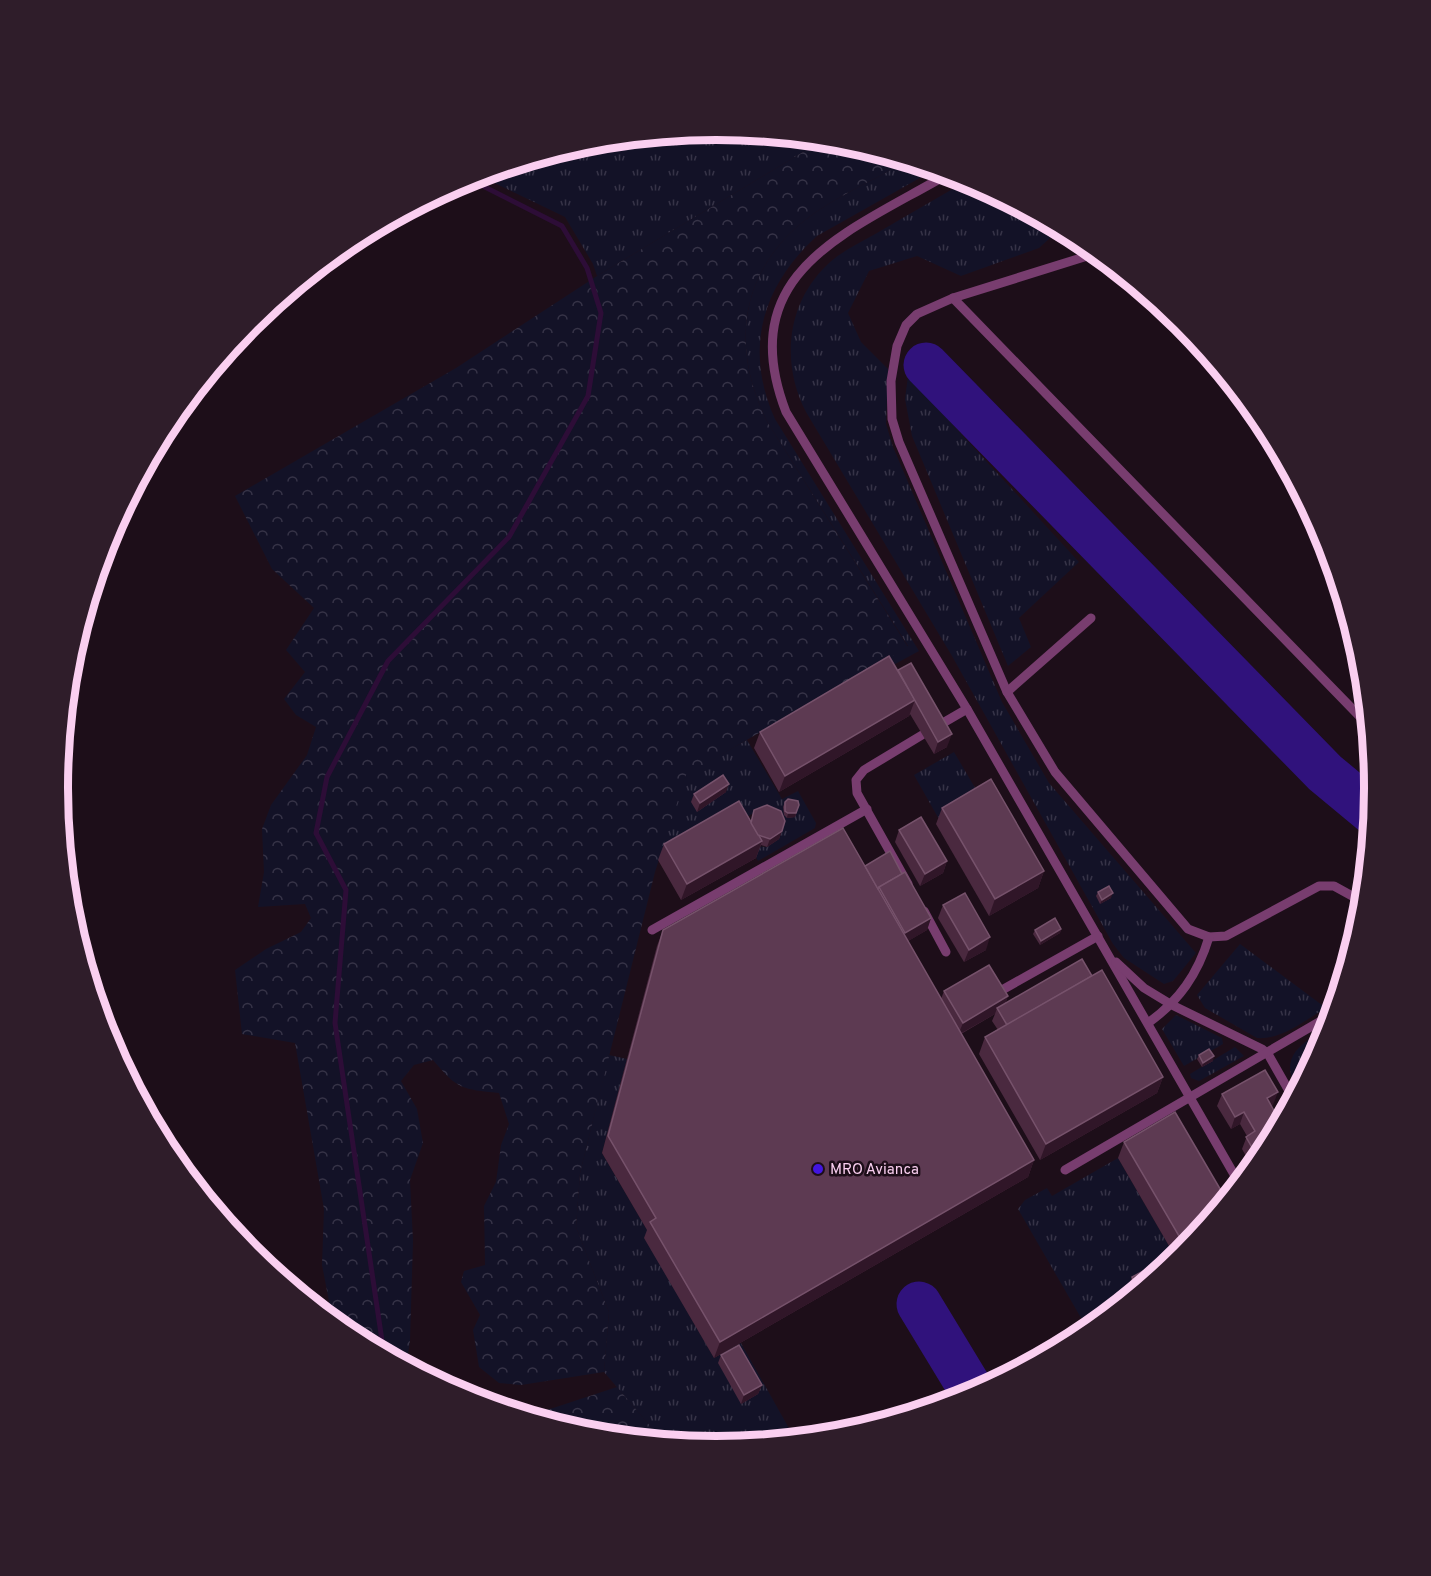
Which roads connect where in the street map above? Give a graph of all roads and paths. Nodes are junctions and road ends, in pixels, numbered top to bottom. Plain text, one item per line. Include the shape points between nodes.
1 (939, 180) edge
2 (1086, 256) edge
3 (953, 298) junction
4 (1091, 618) dead end
5 (1007, 692) junction
6 (967, 709) junction
7 (1359, 716) edge
8 (936, 727) edge
9 (922, 735) dead end
10 (867, 809) junction
11 (912, 891) edge
12 (1354, 897) edge
13 (918, 901) edge
14 (652, 930) dead end
15 (1098, 936) junction
16 (1209, 937) junction
17 (946, 952) dead end
18 (1108, 954) junction
19 (1002, 990) edge
20 (1172, 1005) junction
21 (1319, 1022) edge
22 (1148, 1023) junction
23 (1268, 1054) junction
24 (1289, 1090) edge
25 (1192, 1097) junction
26 (1065, 1170) dead end
27 (1235, 1175) edge

1 - 6 lane via 807,262 785,293 777,313 772,332 773,372 786,412
2 - 3 lane
3 - 5 lane via 930,306 906,325 897,346 891,381 892,419
3 - 7 lane
4 - 5 lane
5 - 16 lane via 1055,772 1105,834 1188,929
6 - 8 lane
6 - 15 lane
9 - 10 lane via 859,774 855,787
10 - 11 lane
10 - 14 lane
12 - 16 lane via 1335,886 1319,886 1226,936
13 - 17 lane
15 - 18 lane
15 - 19 lane
16 - 20 lane via 1198,969
18 - 20 lane via 1144,988
18 - 22 lane
20 - 22 lane
20 - 23 lane
21 - 23 lane
22 - 25 lane
23 - 24 lane
23 - 25 lane
25 - 26 lane
25 - 27 lane

